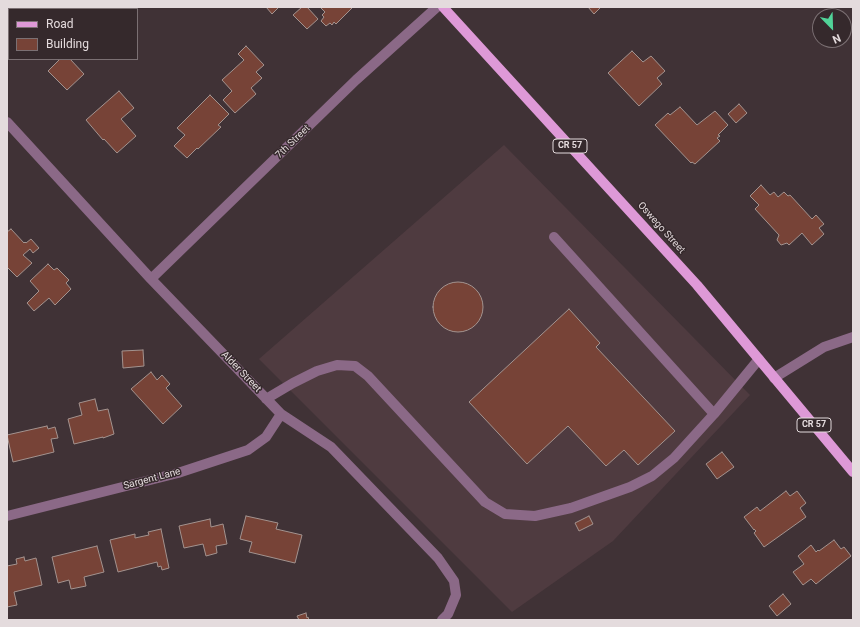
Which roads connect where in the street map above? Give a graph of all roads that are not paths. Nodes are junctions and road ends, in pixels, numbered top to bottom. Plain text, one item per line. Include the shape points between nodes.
1 (437, 7) edge
2 (443, 7) edge
3 (7, 122) edge
4 (554, 237) dead end
5 (151, 279) junction
6 (853, 337) edge
7 (759, 359) junction
8 (774, 378) junction
9 (266, 399) junction
10 (281, 414) junction
11 (714, 414) junction
12 (853, 472) edge
13 (7, 516) edge
14 (442, 620) edge

1 - 5 street, 7th Street via 356,80
2 - 7 main road, Oswego Street / CR 57 via 697,286
3 - 5 street, Alder Street
4 - 11 street
5 - 9 street, Alder Street
6 - 8 street via 824,347
7 - 8 main road, Oswego Street / CR 57
7 - 11 street
8 - 12 main road, Oswego Street / CR 57
9 - 10 street, Alder Street
9 - 11 street via 317,371 336,365 354,366 368,376 485,502 505,514 535,516 571,508 630,487 652,476 674,458
10 - 13 street, Sargent Lane via 266,437 248,450 178,473
10 - 14 street, Alder Street via 331,447 438,558 454,581 456,596 448,614

